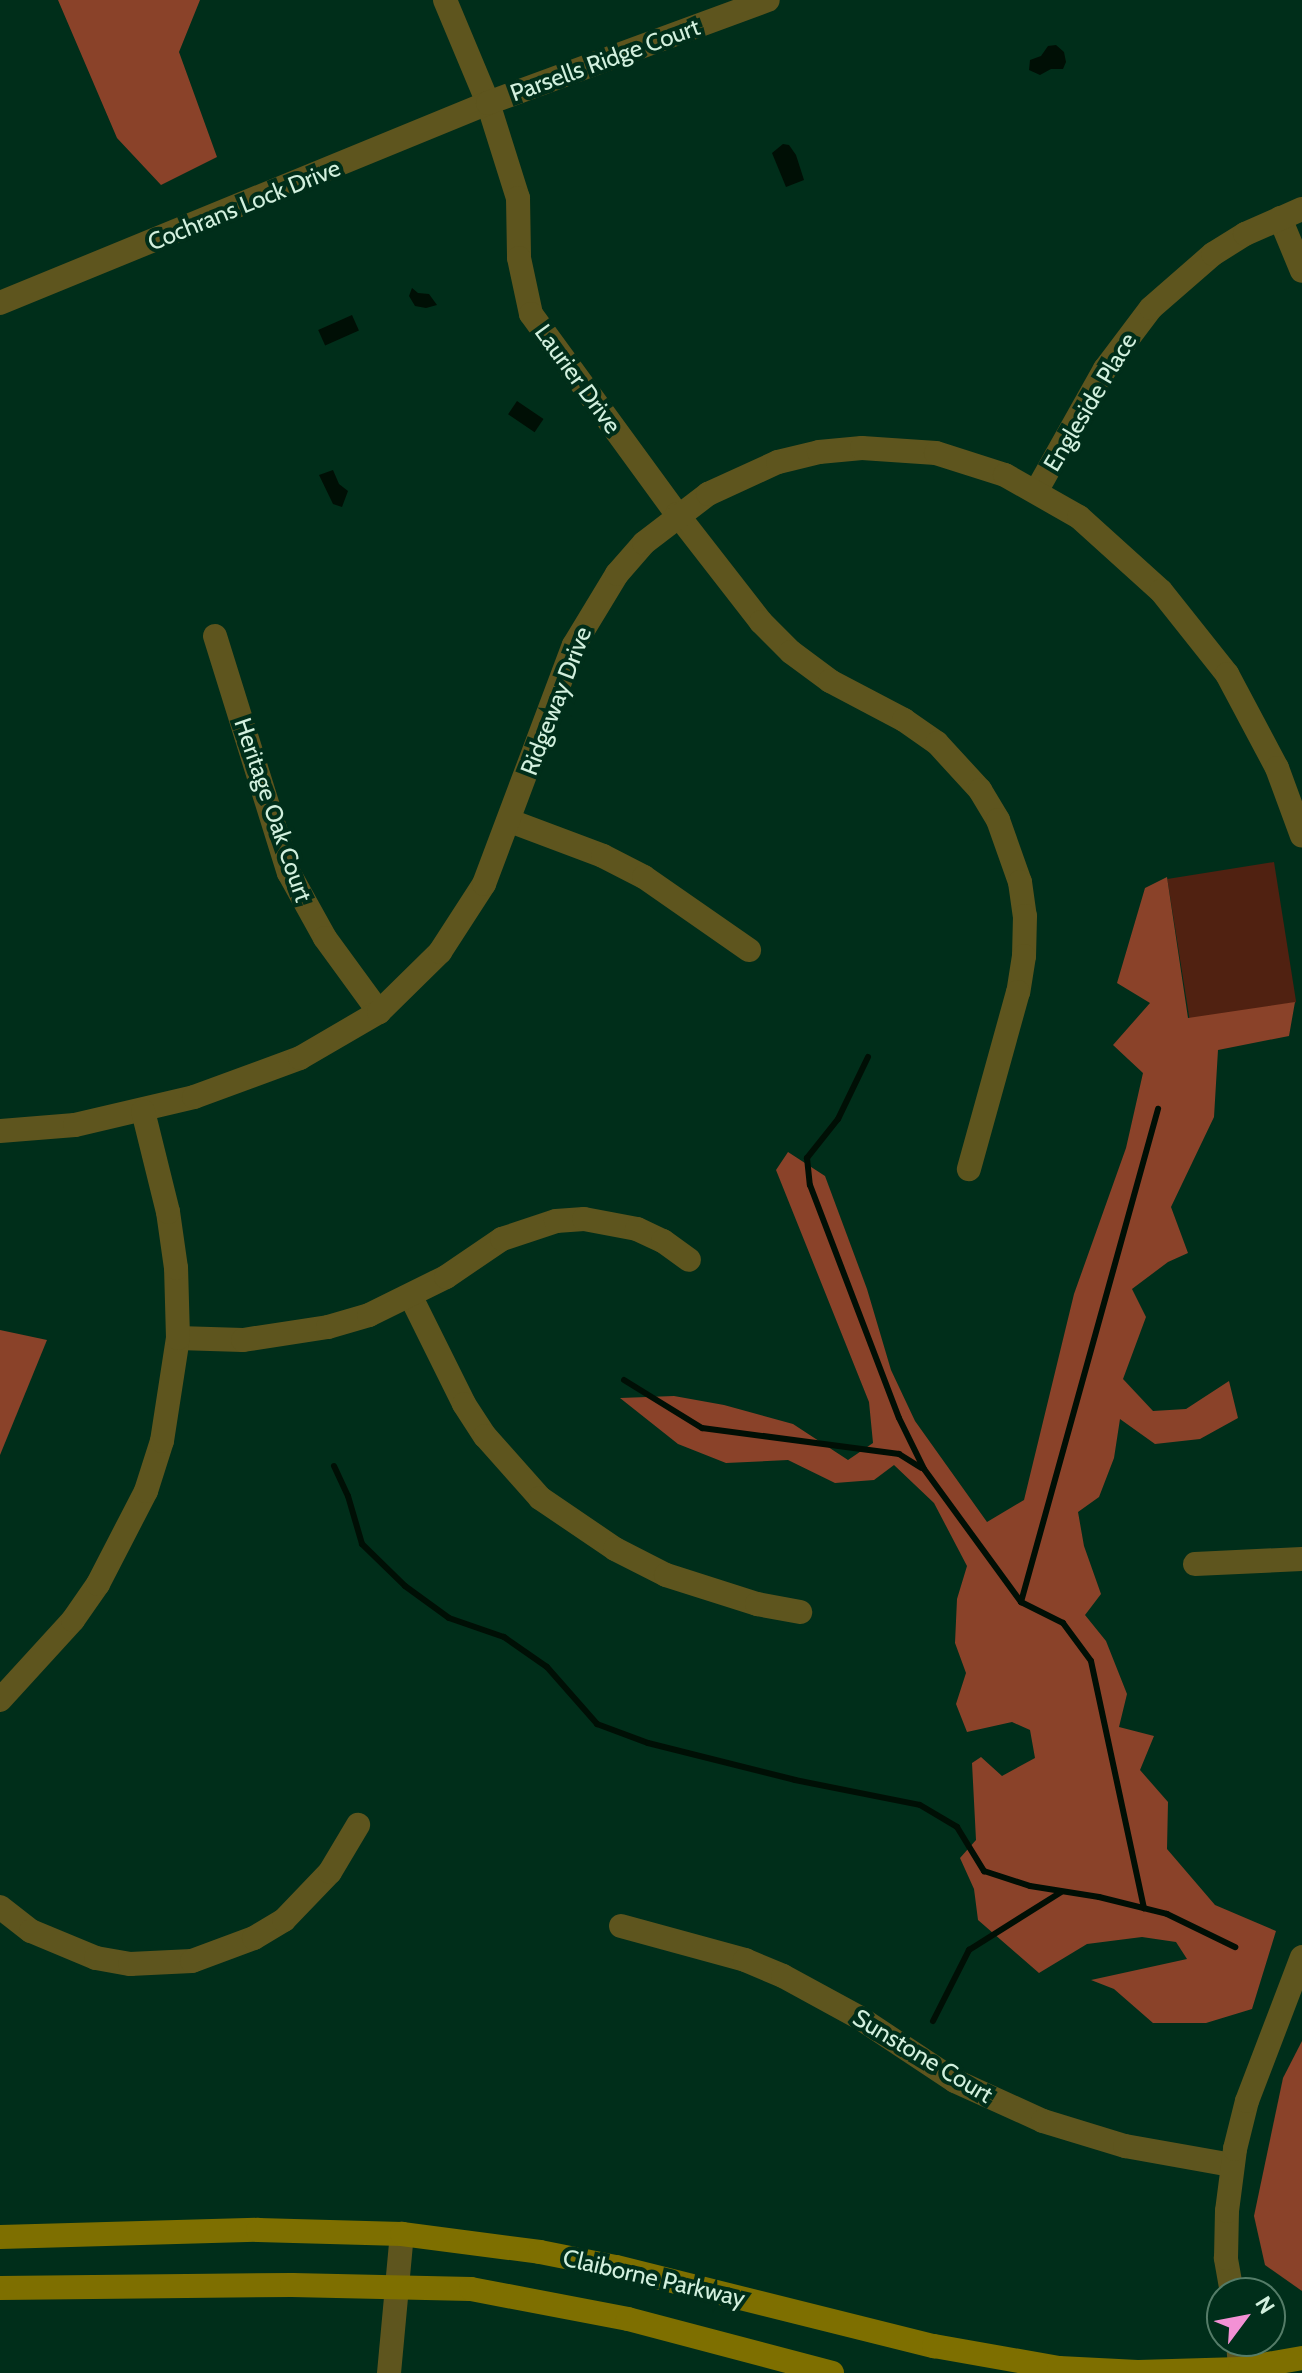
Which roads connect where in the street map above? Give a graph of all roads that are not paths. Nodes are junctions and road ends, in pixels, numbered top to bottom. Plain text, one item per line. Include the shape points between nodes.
1 (445, 0) edge
2 (768, 0) edge
3 (488, 103) junction
4 (1291, 213) edge
5 (1302, 271) edge
6 (0, 303) edge
7 (1037, 490) junction
8 (677, 514) junction
9 (215, 636) dead end
10 (510, 821) junction
11 (1302, 836) edge
12 (749, 950) dead end
13 (379, 1012) junction
14 (143, 1111) junction
15 (0, 1131) edge
16 (969, 1169) dead end
17 (689, 1260) dead end
18 (411, 1297) junction
19 (178, 1338) junction
20 (1302, 1559) edge
21 (1195, 1564) dead end
22 (800, 1612) dead end
23 (0, 1700) edge
24 (358, 1825) dead end
25 (0, 1907) edge
26 (621, 1926) dead end
27 (1302, 1957) edge
28 (1232, 2165) junction
29 (402, 2234) junction
30 (0, 2237) edge
31 (1229, 2277) edge
32 (396, 2287) junction
33 (0, 2288) edge
34 (1239, 2357) edge
35 (1302, 2358) edge
36 (1240, 2369) junction
37 (389, 2373) edge
38 (832, 2373) edge

1 - 3 street, Laurier Drive
2 - 3 street, Parsells Ridge Court
3 - 6 street, Cochrans Lock Drive
3 - 8 street, Laurier Drive via 518,198 519,258 531,314
4 - 5 street
4 - 7 street, Engleside Place via 1213,254 1151,308 1105,369
7 - 8 street, Ridgeway Drive via 947,456 862,448 778,462 740,477
7 - 11 street, Ridgeway Drive via 1123,554 1196,631 1254,720
8 - 10 street, Ridgeway Drive via 644,543 593,609 574,645
8 - 16 street, Laurier Drive via 761,622 791,652 937,743 980,790 998,820 1020,882 1024,956
9 - 13 street, Heritage Oak Court via 289,873 325,938
10 - 12 street via 644,877
10 - 13 street, Ridgeway Drive via 463,921 413,983
13 - 14 street, Ridgeway Drive via 300,1058
14 - 15 street, Ridgeway Drive via 75,1125
14 - 19 street via 170,1226
17 - 18 street via 637,1229 584,1219 556,1221 502,1239
18 - 19 street via 328,1327 243,1340
18 - 22 street via 464,1404 540,1498 615,1549 666,1575
19 - 23 street via 162,1441 124,1539 73,1620
20 - 21 street
24 - 25 street via 330,1872 284,1920 254,1938 192,1961 130,1964 96,1958 31,1931
26 - 28 street, Sunstone Court via 745,1960 783,1976 860,2018 955,2081 1043,2121 1125,2146
27 - 28 street via 1247,2101
28 - 31 street
29 - 30 main road, Claiborne Parkway via 258,2230
29 - 32 street
29 - 36 main road, Claiborne Parkway via 616,2267 996,2359 1138,2372
32 - 33 main road, Claiborne Parkway
32 - 37 street
32 - 38 main road, Claiborne Parkway via 471,2289 628,2319
34 - 36 street
35 - 36 main road, Claiborne Parkway

